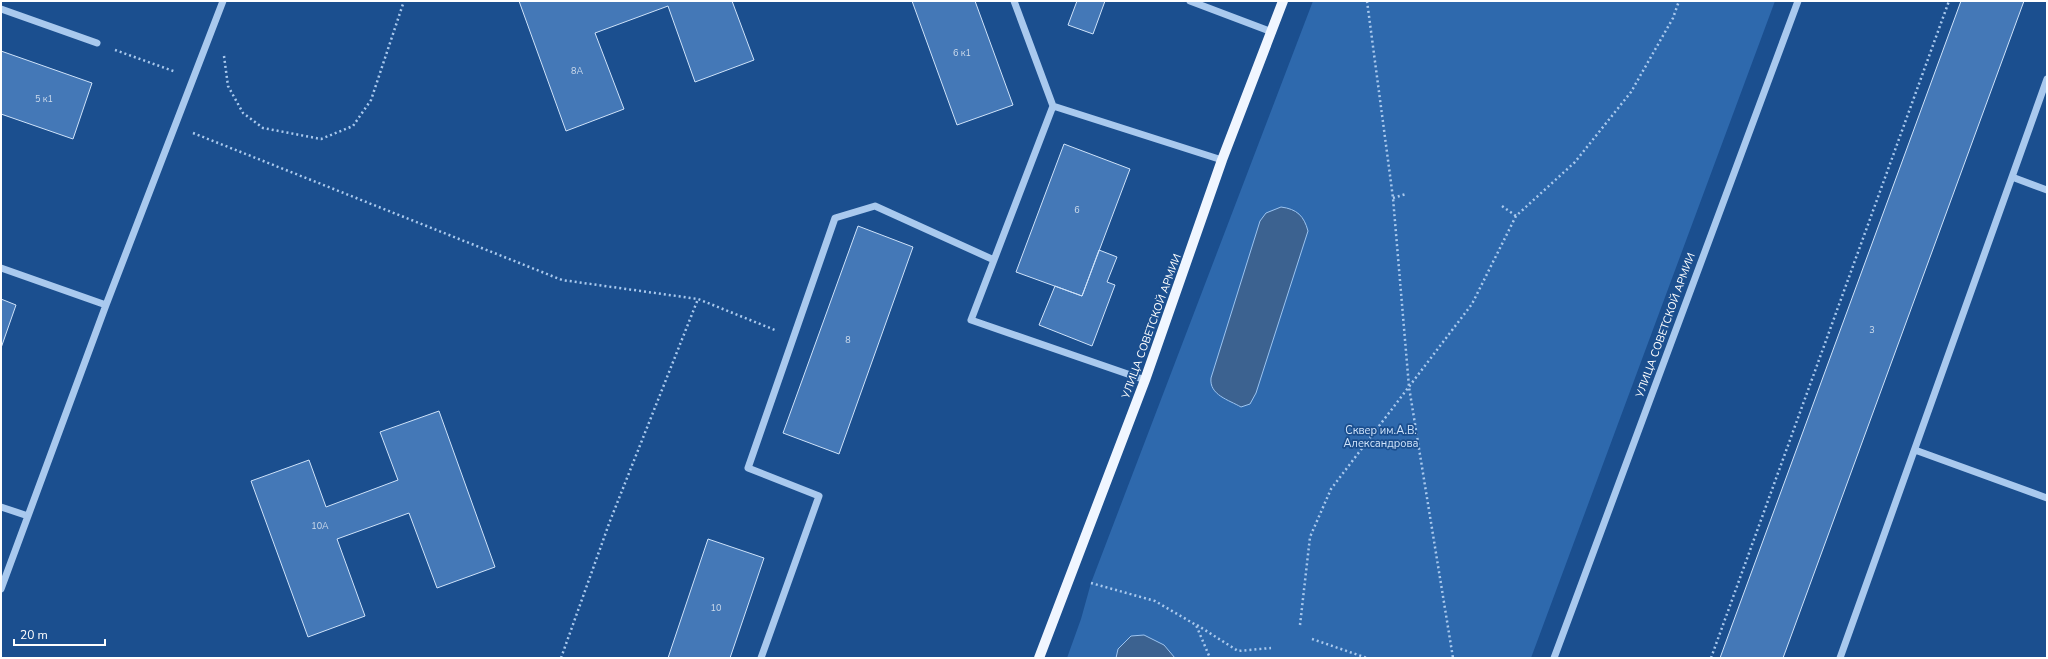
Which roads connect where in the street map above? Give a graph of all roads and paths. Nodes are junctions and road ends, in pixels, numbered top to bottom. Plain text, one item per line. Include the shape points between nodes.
1 (223, 1) edge
2 (404, 1) edge
3 (1014, 1) edge
4 (1190, 1) edge
5 (1283, 1) edge
6 (1367, 1) edge
7 (1679, 1) edge
8 (1798, 1) edge
9 (1948, 1) edge
10 (1, 9) edge
11 (1272, 32) junction
12 (97, 43) joint
13 (223, 54) dead end
14 (192, 78) junction
15 (2047, 79) edge
16 (1053, 106) junction
17 (174, 126) junction
18 (1222, 160) junction
19 (2012, 177) junction
20 (2047, 190) edge
21 (1406, 194) dead end
22 (1393, 198) junction
23 (1502, 206) dead end
24 (1516, 216) junction
25 (994, 260) junction
26 (1, 268) edge
27 (698, 298) junction
28 (106, 305) junction
29 (794, 337) junction
30 (1145, 380) junction
31 (1409, 387) junction
32 (1914, 450) junction
33 (2047, 498) edge
34 (1, 507) edge
35 (28, 516) junction
36 (1091, 582) dead end
37 (1, 589) edge
38 (1196, 625) junction
39 (1300, 625) dead end
40 (1312, 639) dead end
41 (1271, 648) dead end
42 (561, 658) edge
43 (761, 658) edge
44 (1039, 658) edge
45 (1210, 658) edge
46 (1367, 658) edge
47 (1452, 658) edge
48 (1554, 658) edge
49 (1711, 658) edge
50 (1840, 658) edge

1 - 14 street
2 - 13 path via 371,100 353,126 321,139 263,128 243,112 228,86
3 - 16 street
4 - 11 street
5 - 11 main road, УЛИЦА СОВЕТСКОЙ АРМИИ
6 - 22 path
7 - 24 path via 1673,18 1631,92 1575,162
8 - 48 street, УЛИЦА СОВЕТСКОЙ АРМИИ
9 - 49 path
10 - 12 street
11 - 18 main road, УЛИЦА СОВЕТСКОЙ АРМИИ
12 - 14 path
14 - 17 street
15 - 19 street
16 - 18 street
16 - 25 street
17 - 27 path via 562,280
17 - 28 street
18 - 30 main road, УЛИЦА СОВЕТСКОЙ АРМИИ
19 - 20 street
19 - 32 street
21 - 22 path
22 - 31 path
23 - 24 path
24 - 31 path via 1472,304
25 - 29 street via 875,206 835,218
25 - 30 street via 971,320
26 - 28 street
27 - 29 path
27 - 42 path via 610,521
28 - 35 street
29 - 43 street via 748,468 819,496
30 - 44 main road, УЛИЦА СОВЕТСКОЙ АРМИИ
31 - 39 path via 1331,488 1310,537
31 - 47 path
32 - 33 street
32 - 50 street
34 - 35 street
35 - 37 street
36 - 38 path via 1155,601
38 - 41 path via 1238,651
38 - 45 path
40 - 46 path

